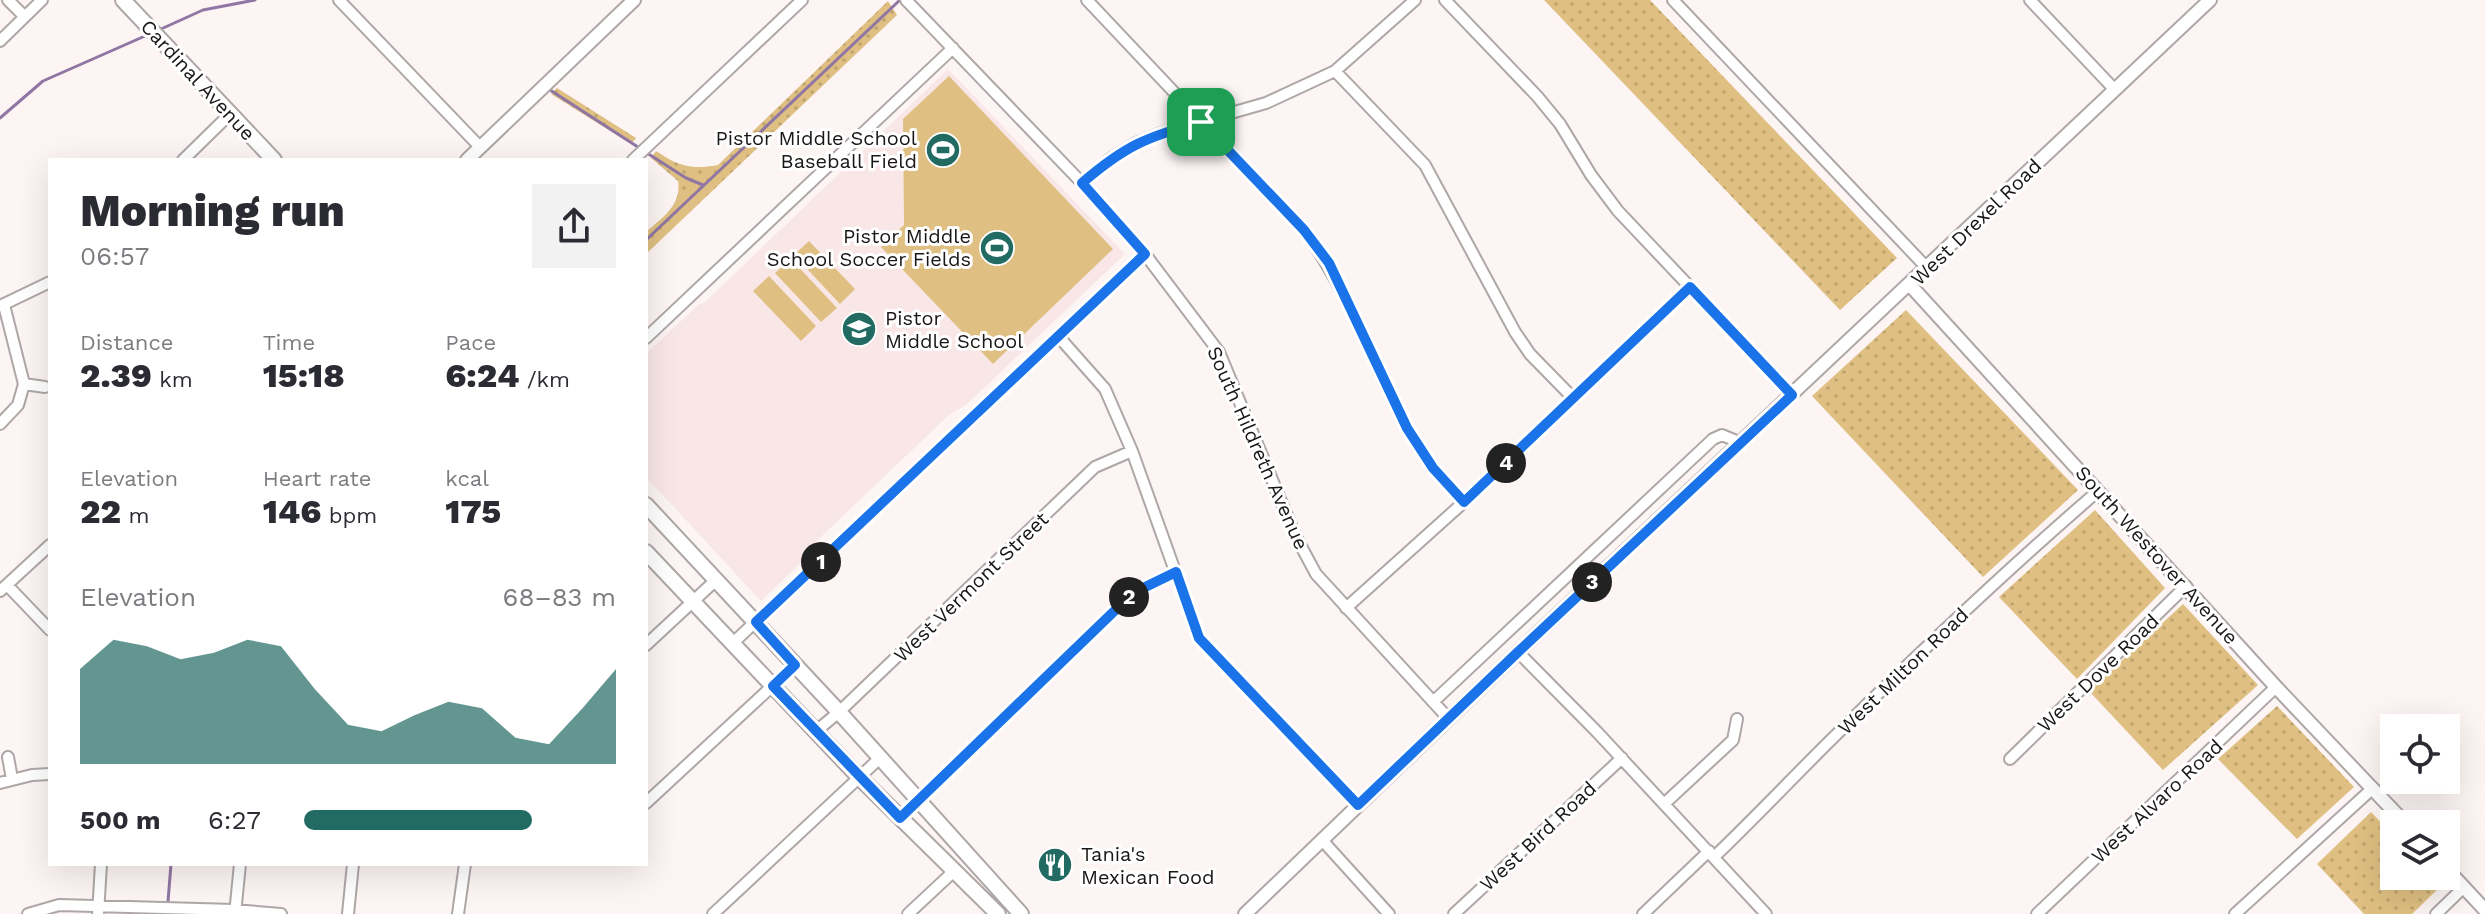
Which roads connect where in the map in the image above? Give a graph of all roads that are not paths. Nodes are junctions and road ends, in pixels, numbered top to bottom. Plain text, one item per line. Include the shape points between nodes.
1 (8, 0) edge
2 (42, 0) edge
3 (123, 0) edge
4 (339, 0) edge
5 (634, 0) edge
6 (802, 0) edge
7 (906, 0) edge
8 (1087, 0) edge
9 (1415, 0) edge
10 (1445, 0) edge
11 (1673, 0) edge
12 (2030, 0) edge
13 (2210, 0) edge
14 (24, 16) junction
15 (0, 41) edge
16 (953, 48) junction
17 (1335, 71) junction
18 (2115, 90) junction
19 (230, 114) junction
20 (1201, 122) junction
21 (480, 147) junction
22 (185, 158) edge
23 (272, 158) edge
24 (469, 158) edge
25 (635, 158) edge
26 (1082, 183) junction
27 (1145, 254) junction
28 (1927, 268) junction
29 (48, 283) edge
30 (1910, 285) junction
31 (1690, 287) junction
32 (2, 305) edge
33 (648, 336) edge
34 (1059, 337) junction
35 (24, 384) junction
36 (45, 387) dead end
37 (1792, 395) junction
38 (1574, 399) junction
39 (0, 424) edge
40 (1741, 443) junction
41 (1132, 451) junction
42 (2098, 491) junction
43 (1464, 502) junction
44 (648, 507) edge
45 (48, 547) edge
46 (648, 554) edge
47 (1176, 572) junction
48 (716, 580) junction
49 (2186, 586) junction
50 (3, 588) edge
51 (693, 602) junction
52 (1346, 608) junction
53 (756, 622) junction
54 (48, 628) edge
55 (734, 642) junction
56 (648, 643) edge
57 (1518, 652) junction
58 (795, 665) junction
59 (773, 686) junction
60 (2276, 687) junction
61 (1433, 702) junction
62 (839, 712) junction
63 (1448, 718) junction
64 (1737, 719) dead end
65 (815, 732) junction
66 (8, 757) dead end
67 (881, 757) junction
68 (1622, 758) junction
69 (2010, 759) dead end
70 (48, 774) edge
71 (859, 777) junction
72 (12, 779) junction
73 (0, 783) edge
74 (2373, 788) junction
75 (917, 800) junction
76 (648, 801) edge
77 (1664, 804) junction
78 (1358, 805) junction
79 (2393, 810) edge
80 (900, 818) junction
81 (1322, 840) junction
82 (1712, 854) junction
83 (101, 866) edge
84 (240, 866) edge
85 (353, 866) edge
86 (465, 866) edge
87 (953, 872) junction
88 (2460, 883) edge
89 (2464, 887) junction
90 (98, 910) edge
91 (2485, 910) edge
92 (235, 912) edge
93 (28, 914) edge
94 (281, 914) edge
95 (348, 914) edge
96 (458, 914) edge
97 (713, 914) edge
98 (908, 914) edge
99 (998, 914) edge
100 (1021, 914) edge
101 (1245, 914) edge
102 (1389, 914) edge
103 (1454, 914) edge
104 (1643, 914) edge
105 (1766, 914) edge
106 (2037, 914) edge
107 (2235, 914) edge
108 (2436, 914) edge

1 - 14 street
2 - 14 street
3 - 19 main road, Cardinal Avenue
4 - 21 street
5 - 21 street
6 - 25 street
7 - 16 street, South Hildreth Avenue
8 - 20 street
9 - 17 street
10 - 31 street via 1537,96 1618,211
11 - 28 street
12 - 18 street
13 - 18 street, West Drexel Road
14 - 15 street
16 - 26 street, South Hildreth Avenue
16 - 33 street
17 - 20 street via 1271,101
17 - 38 street via 1425,165 1515,332
18 - 28 street, West Drexel Road
19 - 22 street
19 - 23 main road, Cardinal Avenue
20 - 26 street via 1123,150
20 - 43 street via 1329,263 1407,428
21 - 24 street
26 - 27 street, South Hildreth Avenue
27 - 34 street
27 - 52 street, South Hildreth Avenue via 1219,352 1295,535 1316,574
28 - 30 street, West Drexel Road
29 - 32 street
30 - 37 street, West Drexel Road
30 - 42 street, South Westover Avenue
31 - 37 street
31 - 38 street
32 - 35 street
34 - 41 street via 1105,389
34 - 53 street
35 - 36 street
35 - 39 street via 18,405
37 - 40 street, West Drexel Road
38 - 43 street
40 - 57 street, West Drexel Road
40 - 61 street via 1722,435 1713,439
41 - 47 street
41 - 62 street, West Vermont Street via 1095,467
42 - 49 street, South Westover Avenue
42 - 82 street, West Milton Road
43 - 52 street
44 - 48 main road
45 - 50 street
46 - 51 main road
47 - 75 street via 1133,593
47 - 78 street via 1199,638
48 - 51 street
48 - 53 main road
49 - 60 street, South Westover Avenue
49 - 69 street, West Dove Road
50 - 54 street
51 - 55 main road
51 - 56 street
52 - 61 street, South Hildreth Avenue
53 - 55 street
53 - 58 main road
55 - 59 main road
57 - 63 street, West Drexel Road
57 - 68 street
58 - 59 street
58 - 62 main road
59 - 65 main road
59 - 76 street
60 - 74 street, South Westover Avenue
60 - 106 street, West Alvaro Road
61 - 63 street, South Hildreth Avenue
62 - 65 street, West Vermont Street
62 - 67 main road
63 - 78 street, West Drexel Road
64 - 77 street via 1733,740
65 - 71 main road
66 - 72 street
67 - 71 street
67 - 75 main road
68 - 77 street
68 - 103 street, West Bird Road
70 - 72 street
71 - 80 main road
71 - 97 street
72 - 73 street
74 - 79 street, South Westover Avenue
74 - 107 street
75 - 80 street
75 - 100 main road
77 - 82 street
78 - 81 street, West Drexel Road
80 - 87 main road
81 - 101 street, West Drexel Road
81 - 102 street
82 - 104 street, West Milton Road
82 - 105 street
83 - 90 street
84 - 92 street
85 - 95 street
86 - 96 street
87 - 98 street
87 - 99 main road
88 - 89 street
89 - 91 street
89 - 108 street
90 - 92 street
90 - 93 street via 59,905
92 - 94 street

